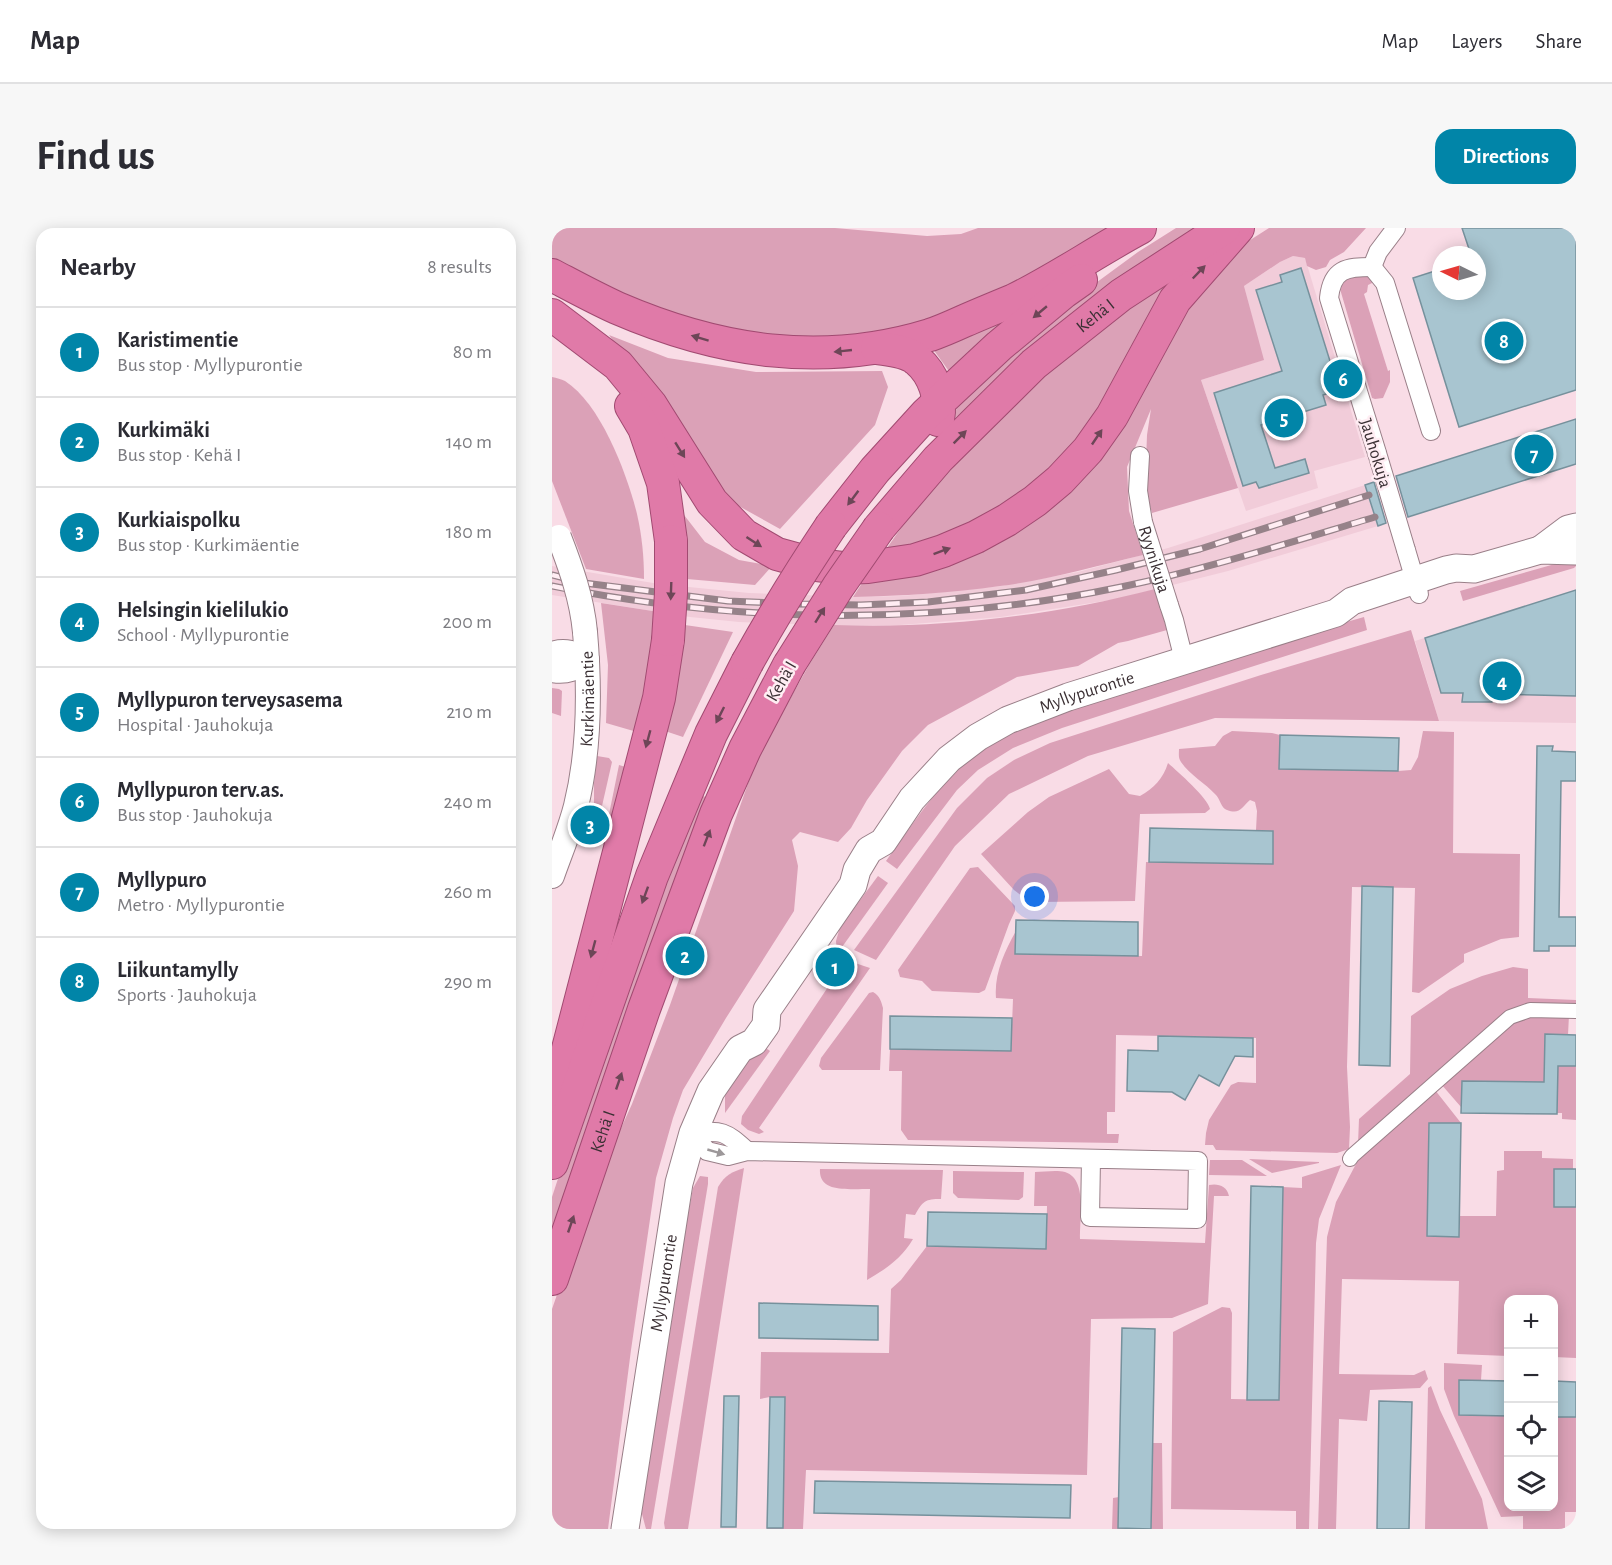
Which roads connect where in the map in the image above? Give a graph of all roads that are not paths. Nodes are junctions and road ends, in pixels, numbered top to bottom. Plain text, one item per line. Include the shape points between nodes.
1 (1140, 228) edge
2 (1155, 228) edge
3 (1224, 228) edge
4 (1238, 228) edge
5 (1396, 228) edge
6 (1372, 267) junction
7 (552, 275) edge
8 (552, 315) edge
9 (589, 342) junction
10 (876, 348) junction
11 (939, 401) junction
12 (1431, 431) dead end
13 (1140, 456) dead end
14 (1576, 527) edge
15 (879, 528) junction
16 (555, 530) edge
17 (1540, 550) junction
18 (1576, 551) edge
19 (1417, 588) junction
20 (552, 654) edge
21 (587, 660) junction
22 (1184, 660) junction
23 (552, 670) edge
24 (552, 876) edge
25 (1576, 1011) edge
26 (552, 1111) edge
27 (693, 1133) junction
28 (1091, 1159) junction
29 (1350, 1159) dead end
30 (552, 1163) edge
31 (552, 1279) edge
32 (625, 1529) edge

1 - 10 highway via 1014,299 931,334
2 -> 11 highway, Kehä I via 1064,292
15 -> 3 highway, Kehä I via 938,459 1034,364 1121,295
9 -> 4 highway via 618,366 651,405 712,502 744,535 777,554 817,565 868,567 915,560 976,537 1007,520 1060,480 1112,416 1175,300
5 - 6 street
6 - 12 street via 1384,283
6 - 19 street, Jauhokuja, bridge via 1345,270 1335,277 1329,298
10 -> 7 highway via 804,353 709,341 615,307
8 - 9 highway
9 -> 26 highway, bridge via 644,428 663,483 671,541 671,593 659,698
10 - 11 highway via 916,359 928,372
11 - 15 highway via 936,429 904,473
11 -> 30 highway, Kehä I, bridge via 875,470 831,526 747,663 711,734 652,876
13 - 22 street, Ryynikuja, bridge via 1138,491 1143,522
14 - 17 main road, Myllypurontie
31 -> 15 highway, Kehä I, bridge via 644,1009 716,814 789,665
16 - 21 street, Kurkimäentie, bridge via 578,591
17 - 18 main road, Myllypurontie
17 - 19 main road, Myllypurontie via 1474,569 1451,585
19 - 22 main road, Myllypurontie via 1356,614 1336,613
20 - 21 street via 570,652
21 - 23 street via 571,670
21 - 24 street, Kurkimäentie via 586,749 575,808
22 - 27 main road, Myllypurontie via 1008,720 949,759 912,799 883,842 882,858 869,877 853,885 767,1010 753,1016 741,1033 740,1049 711,1091
25 - 29 street via 1530,1010 1510,1017
27 - 28 street via 707,1151 728,1156 747,1151
27 - 32 main road, Myllypurontie via 674,1214
28 - 28 street via 1198,1161 1197,1219 1090,1217

